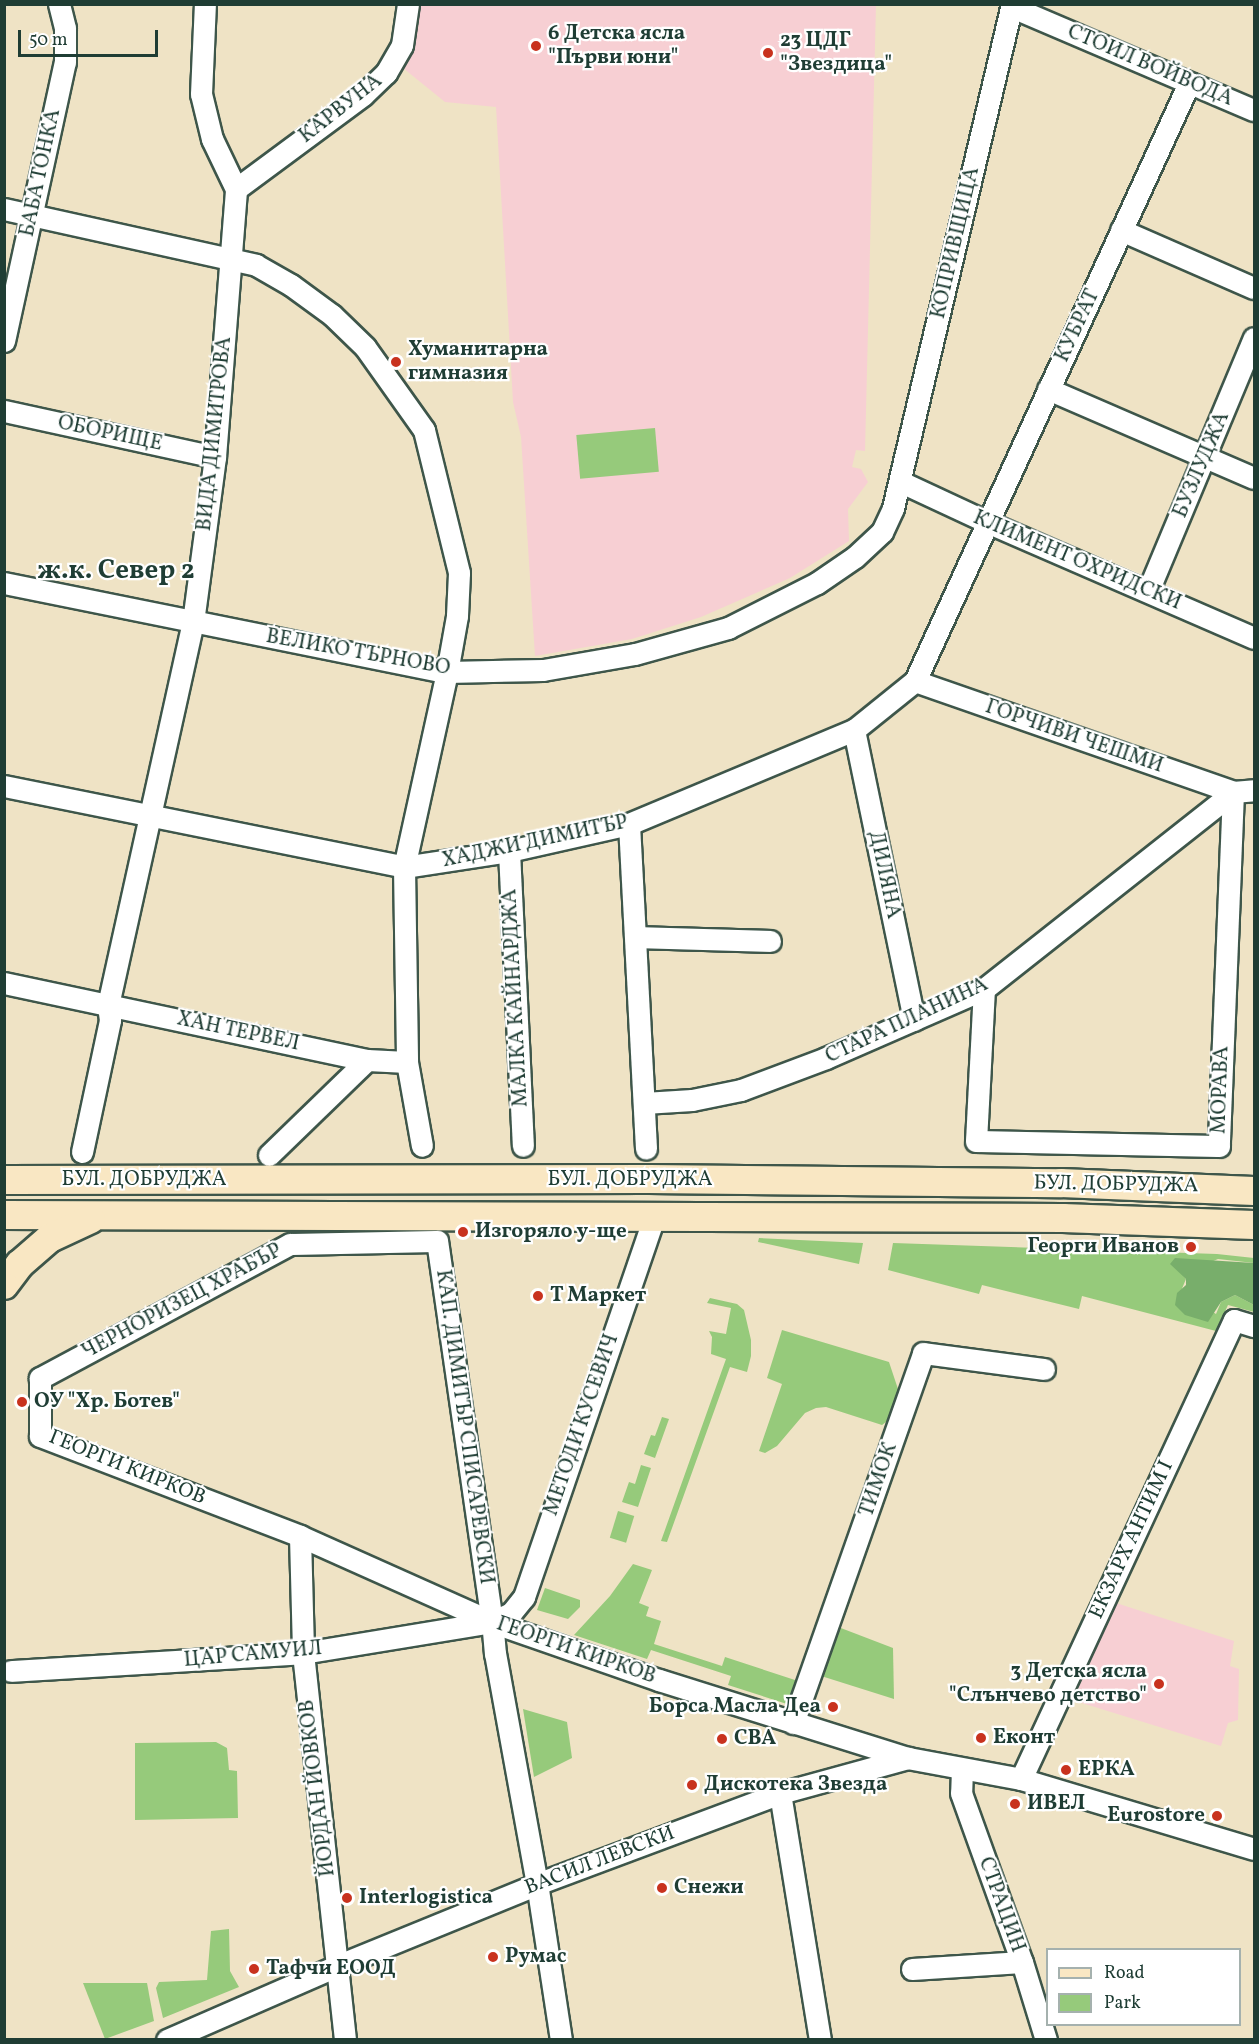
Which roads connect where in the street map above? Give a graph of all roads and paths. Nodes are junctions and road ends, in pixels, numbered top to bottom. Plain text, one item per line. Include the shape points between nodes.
1 (59, 4) edge
2 (205, 4) edge
3 (408, 4) edge
4 (1012, 6) edge
5 (1189, 83) junction
6 (1254, 110) edge
7 (236, 189) junction
8 (4, 209) edge
9 (31, 215) junction
10 (1121, 230) junction
11 (231, 257) junction
12 (1254, 288) edge
13 (1254, 338) edge
14 (4, 341) edge
15 (1048, 389) junction
16 (4, 411) edge
17 (215, 457) junction
18 (1207, 457) junction
19 (1254, 478) edge
20 (901, 482) junction
21 (987, 522) junction
22 (966, 568) joint
23 (4, 583) edge
24 (1148, 591) junction
25 (193, 622) junction
26 (1254, 638) edge
27 (447, 672) junction
28 (915, 681) junction
29 (854, 730) junction
30 (4, 786) edge
31 (1244, 791) edge
32 (150, 816) junction
33 (629, 824) junction
34 (509, 851) junction
35 (404, 867) junction
36 (636, 937) junction
37 (770, 941) dead end
38 (4, 983) edge
39 (984, 988) junction
40 (108, 1005) junction
41 (914, 1020) junction
42 (367, 1060) junction
43 (407, 1062) junction
44 (645, 1103) junction
45 (422, 1146) dead end
46 (523, 1146) dead end
47 (646, 1149) dead end
48 (82, 1152) dead end
49 (269, 1155) dead end
50 (4, 1180) edge
51 (1254, 1191) edge
52 (103, 1214) junction
53 (4, 1215) edge
54 (654, 1215) junction
55 (1254, 1225) edge
56 (437, 1241) joint
57 (4, 1285) edge
58 (1254, 1326) edge
59 (1044, 1369) dead end
60 (40, 1378) joint
61 (300, 1536) junction
62 (492, 1622) junction
63 (303, 1653) junction
64 (11, 1671) dead end
65 (793, 1723) junction
66 (908, 1758) junction
67 (962, 1769) junction
68 (1021, 1779) junction
69 (780, 1793) junction
70 (1254, 1847) edge
71 (537, 1884) junction
72 (1022, 1962) junction
73 (339, 1965) junction
74 (912, 1969) dead end
75 (167, 2040) edge
76 (345, 2040) edge
77 (561, 2040) edge
78 (820, 2040) edge
79 (1046, 2040) edge

1 - 9 street, БАБА ТОНКА via 65,28 65,62
2 - 7 street via 201,94 212,140
3 - 7 street, КАРВУНА via 402,45 386,73 363,95
4 - 5 street, СТОИЛ ВОЙВОДА
4 - 20 street, КОПРИВЩИЦА
5 - 6 street, СТОИЛ ВОЙВОДА
5 - 10 street, КУБРАТ
7 - 11 street, ВИДА ДИМИТРОВА
8 - 9 street
9 - 11 street
9 - 14 street, БАБА ТОНКА
10 - 12 street
10 - 15 street, КУБРАТ
11 - 17 street, ВИДА ДИМИТРОВА
11 - 27 street via 256,264 332,315 365,347 424,430 459,573 457,616
13 - 18 street, БУЗЛУДЖА
15 - 18 street
15 - 21 street, КУБРАТ
16 - 17 street, ОБОРИЩЕ
17 - 25 street, ВИДА ДИМИТРОВА
18 - 19 street
18 - 24 street, БУЗЛУДЖА
20 - 21 street, КЛИМЕНТ ОХРИДСКИ
20 - 27 street, ВЕЛИКО ТЪРНОВО via 882,532 855,557 817,584 728,628 635,654 543,670
21 - 22 street, КУБРАТ
21 - 24 street, КЛИМЕНТ ОХРИДСКИ
22 - 28 street, ХАДЖИ ДИМИТЪР
23 - 25 street, ВЕЛИКО ТЪРНОВО
24 - 26 street, КЛИМЕНТ ОХРИДСКИ
25 - 27 street, ВЕЛИКО ТЪРНОВО
25 - 32 street, ВИДА ДИМИТРОВА
27 - 35 street
28 - 29 street, ХАДЖИ ДИМИТЪР
28 - 31 street, ГОРЧИВИ ЧЕШМИ
29 - 33 street, ХАДЖИ ДИМИТЪР
29 - 41 street, ДИЛЯНА
30 - 32 street, ХАДЖИ ДИМИТЪР
31 - 39 street, СТАРА ПЛАНИНА
31 - 39 street, МОРАВА via 1219,1146 976,1141
32 - 35 street, ХАДЖИ ДИМИТЪР
32 - 40 street, ВИДА ДИМИТРОВА
33 - 34 street, ХАДЖИ ДИМИТЪР
33 - 36 street
34 - 35 street, ХАДЖИ ДИМИТЪР
34 - 46 street, МАЛКА КАЙНАРДЖА
35 - 43 street
36 - 37 street
36 - 44 street
38 - 40 street, ХАН ТЕРВЕЛ
39 - 41 street, СТАРА ПЛАНИНА
40 - 42 street, ХАН ТЕРВЕЛ
40 - 48 street via 110,1020
41 - 44 street, СТАРА ПЛАНИНА via 741,1090 692,1100
42 - 43 street, ХАН ТЕРВЕЛ
42 - 49 street
43 - 45 street
44 - 47 street
50 - 51 main road, БУЛ. ДОБРУДЖА via 649,1179 1072,1184
52 - 53 main road, БУЛ. ДОБРУДЖА
52 - 54 main road, БУЛ. ДОБРУДЖА
52 - 57 main road via 50,1238 20,1264
54 - 55 main road, БУЛ. ДОБРУДЖА via 1063,1218
54 - 62 street, МЕТОДИ КУСЕВИЧ via 524,1597 511,1613
56 - 60 street, ЧЕРНОРИЗЕЦ ХРАБЪР via 290,1244
56 - 62 street, КАП. ДИМИТЪР СПИСАРЕВСКИ
58 - 68 street, ЕКЗАРХ АНТИМ I via 1233,1320
59 - 65 street, ТИМОК via 923,1353
60 - 61 street, ГЕОРГИ КИРКОВ via 40,1436
61 - 62 street, ГЕОРГИ КИРКОВ
61 - 63 street, ЙОРДАН ЙОВКОВ
62 - 63 street, ЦАР САМУИЛ
62 - 65 street, ГЕОРГИ КИРКОВ
62 - 71 street, КАП. ДИМИТЪР СПИСАРЕВСКИ
63 - 64 street, ЦАР САМУИЛ
63 - 73 street, ЙОРДАН ЙОВКОВ
65 - 66 street, ГЕОРГИ КИРКОВ
66 - 67 street, ГЕОРГИ КИРКОВ
66 - 69 street, ВАСИЛ ЛЕВСКИ
67 - 68 street, ГЕОРГИ КИРКОВ
67 - 72 street, СТРАЦИН via 961,1793
68 - 70 street, ГЕОРГИ КИРКОВ
69 - 71 street, ВАСИЛ ЛЕВСКИ
69 - 78 street
71 - 73 street, ВАСИЛ ЛЕВСКИ
71 - 77 street, КАП. ДИМИТЪР СПИСАРЕВСКИ
72 - 74 street
72 - 79 street, СТРАЦИН
73 - 75 street, ВАСИЛ ЛЕВСКИ
73 - 76 street, ЙОРДАН ЙОВКОВ

